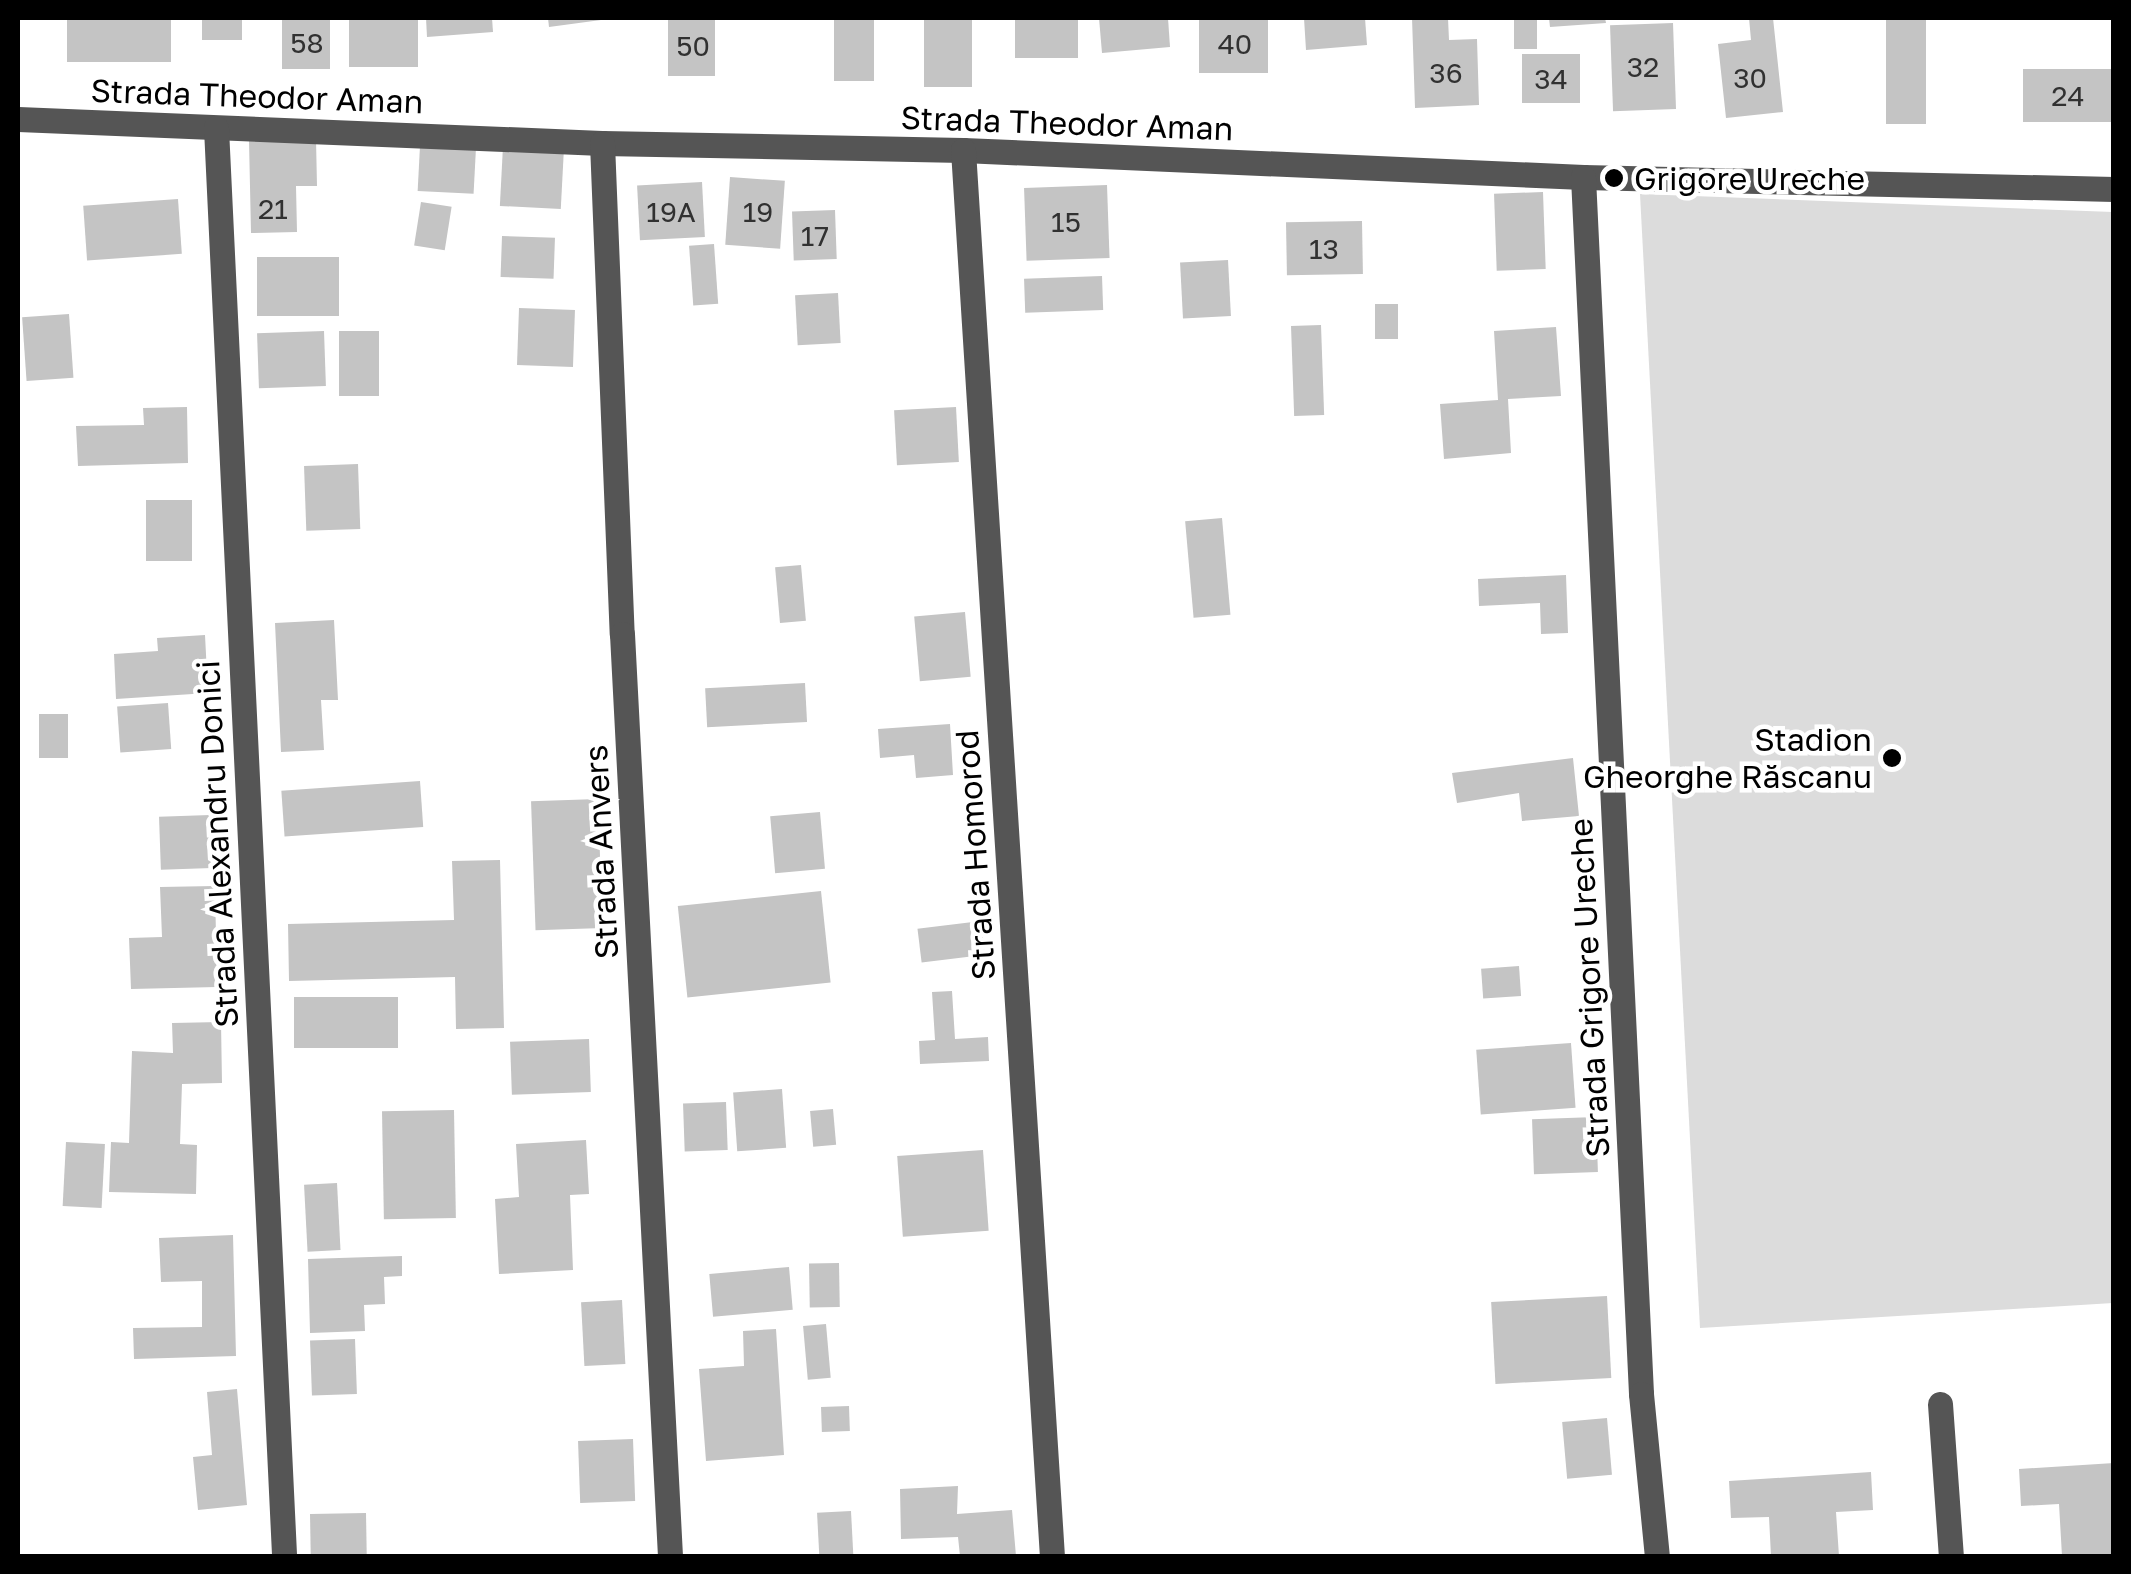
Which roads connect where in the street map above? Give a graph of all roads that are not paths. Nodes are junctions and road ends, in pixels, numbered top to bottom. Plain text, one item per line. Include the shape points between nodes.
1 (18, 119) edge
2 (216, 128) junction
3 (602, 143) junction
4 (964, 150) junction
5 (1583, 177) junction
6 (2114, 190) edge
7 (1940, 1404) dead end
8 (284, 1556) edge
9 (670, 1556) edge
10 (1052, 1556) edge
11 (1657, 1556) edge
12 (1951, 1556) edge

1 - 2 street, Strada Theodor Aman
2 - 3 street, Strada Theodor Aman
2 - 8 street, Strada Alexandru Donici
3 - 4 street, Strada Theodor Aman
3 - 9 street, Strada Anvers
4 - 5 street, Strada Theodor Aman
4 - 10 street, Strada Homorod
5 - 6 street, Strada Theodor Aman
5 - 11 street, Strada Grigore Ureche via 1640,1394
7 - 12 street

